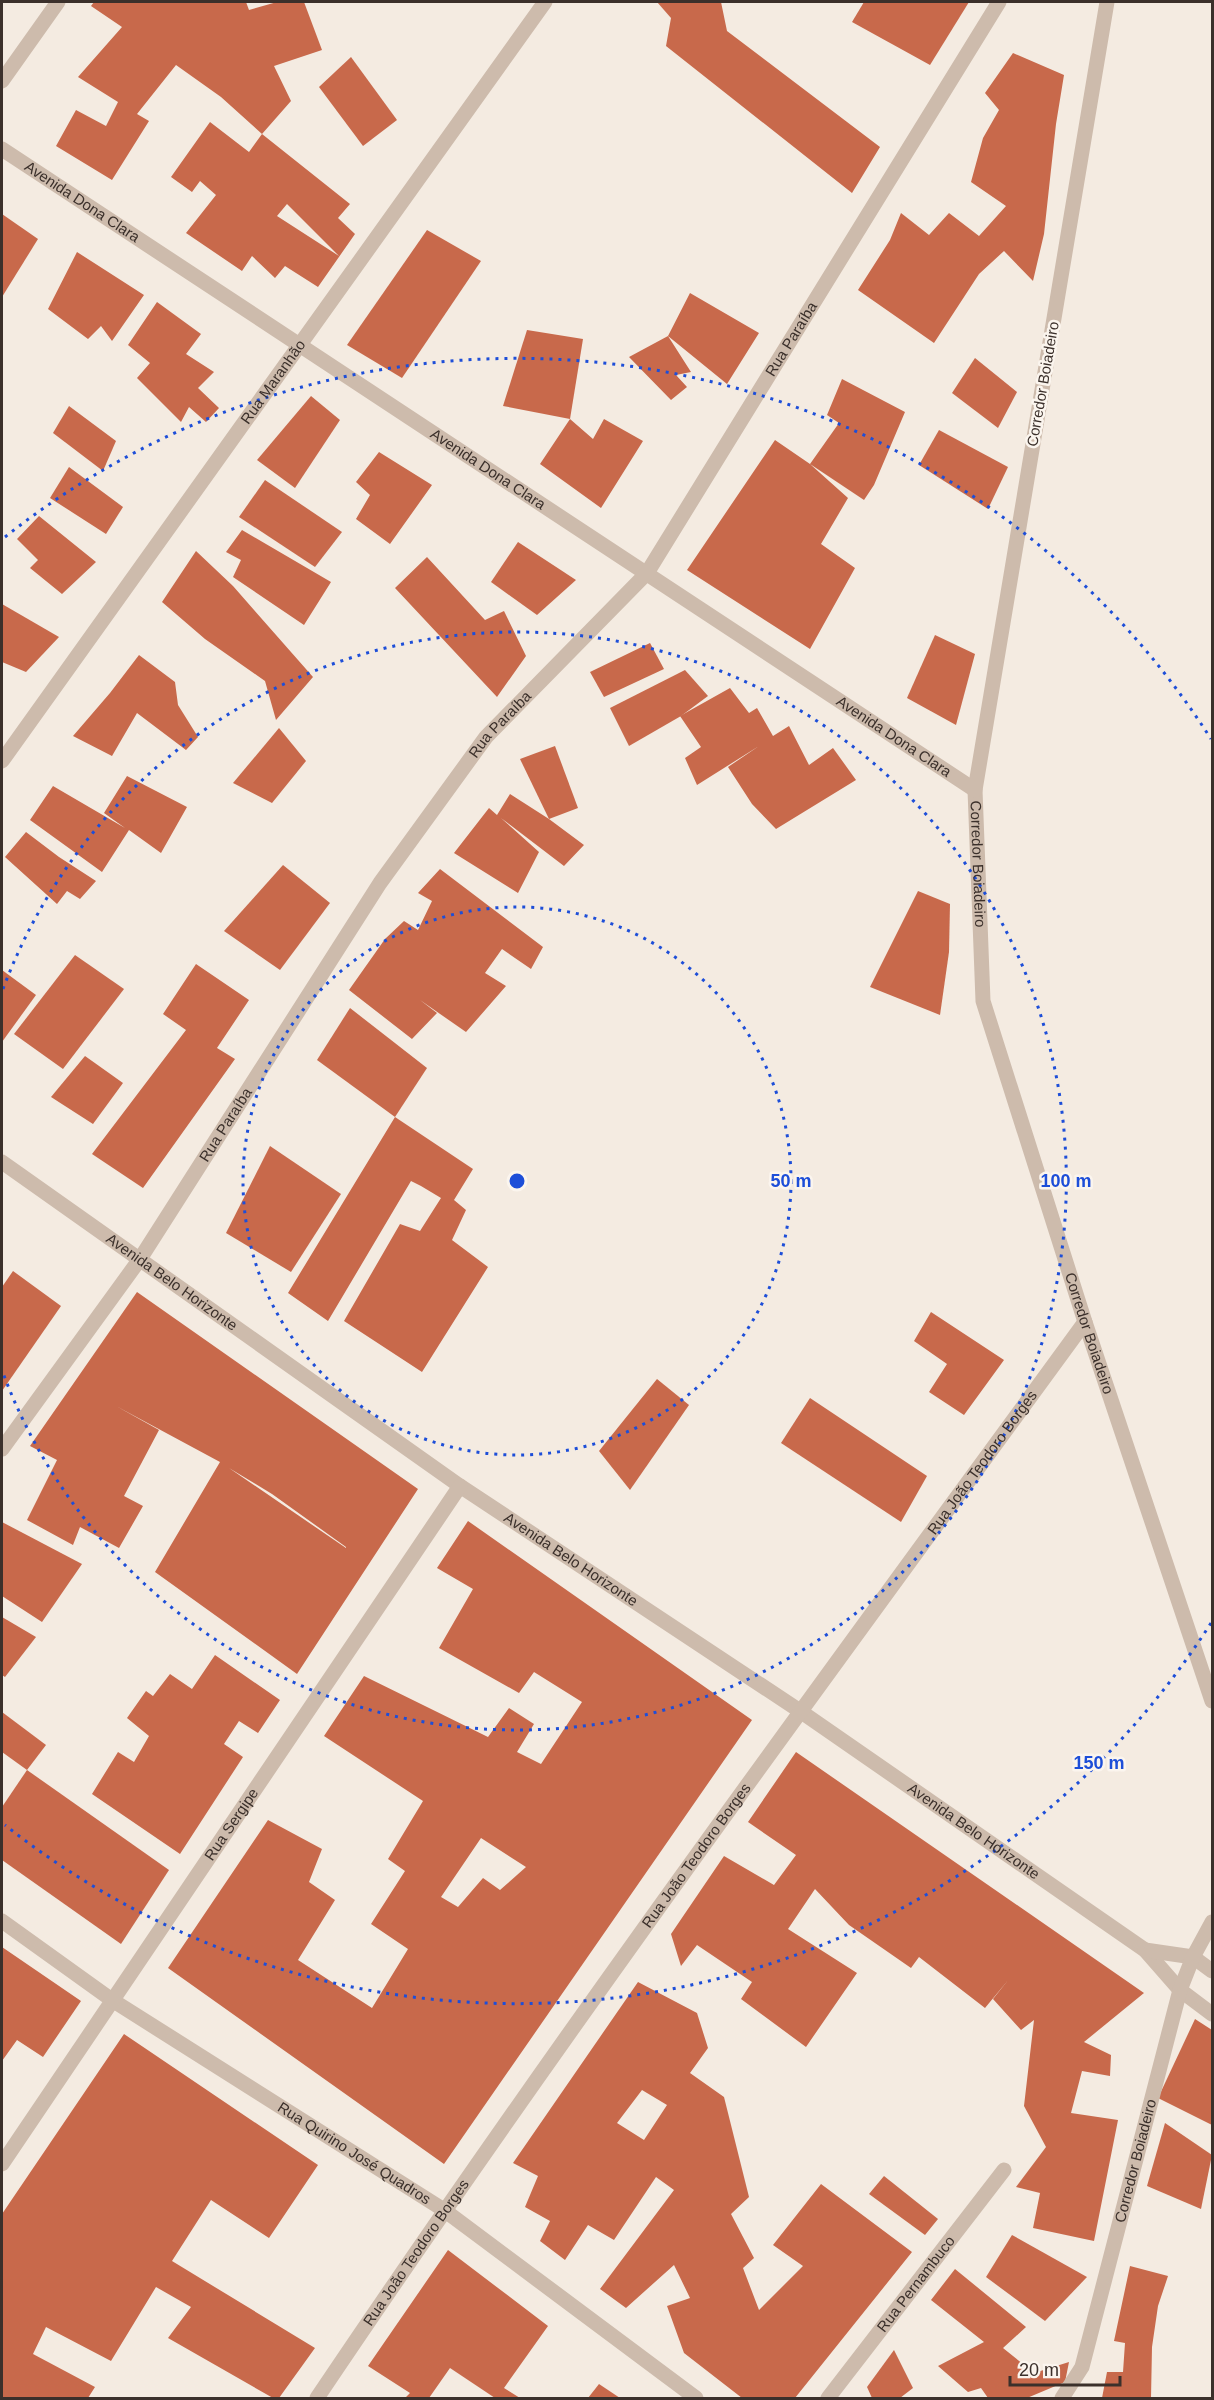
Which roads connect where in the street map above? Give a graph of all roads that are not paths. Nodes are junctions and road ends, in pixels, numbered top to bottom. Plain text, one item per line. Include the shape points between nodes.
1 (58, 2) edge
2 (545, 2) edge
3 (999, 2) edge
4 (1107, 2) edge
5 (2, 81) edge
6 (2, 149) edge
7 (299, 345) junction
8 (646, 573) junction
9 (2, 761) edge
10 (975, 790) junction
11 (2, 1162) edge
12 (140, 1259) junction
13 (1085, 1322) junction
14 (2, 1449) edge
15 (460, 1486) junction
16 (1212, 1701) edge
17 (800, 1711) junction
18 (2, 1921) edge
19 (1212, 1922) edge
20 (1145, 1950) junction
21 (1194, 1957) junction
22 (1212, 1971) edge
23 (1180, 1990) junction
24 (112, 2000) junction
25 (1212, 2014) edge
26 (2, 2164) edge
27 (1004, 2170) dead end
28 (444, 2210) junction
29 (317, 2398) edge
30 (696, 2398) edge
31 (828, 2398) edge
32 (1062, 2398) edge

1 - 5 street
2 - 7 street, Rua Maranhão
3 - 8 street, Rua Paraíba
4 - 10 street, Corredor Boiadeiro
6 - 7 street, Avenida Dona Clara
7 - 8 street, Avenida Dona Clara
7 - 9 street, Rua Maranhão
8 - 10 street, Avenida Dona Clara
8 - 12 street, Rua Paraíba via 486,737 380,882
10 - 13 street, Corredor Boiadeiro via 983,1001
11 - 12 street, Avenida Belo Horizonte
12 - 14 street, Rua Paraíba
12 - 15 street, Avenida Belo Horizonte
13 - 16 street, Corredor Boiadeiro
13 - 17 street, Rua João Teodoro Borges
15 - 17 street, Avenida Belo Horizonte
15 - 24 street, Rua Sergipe
17 - 20 street, Avenida Belo Horizonte
17 - 28 street, Rua João Teodoro Borges
18 - 24 street, Rua Quirino José Quadros
19 - 21 street, Corredor Boiadeiro
20 - 21 street, Avenida Belo Horizonte
20 - 23 street, Avenida Belo Horizonte
21 - 22 street, Avenida Belo Horizonte
21 - 23 street, Corredor Boiadeiro
23 - 25 street, Avenida Belo Horizonte
23 - 32 street, Corredor Boiadeiro via 1082,2367
24 - 26 street, Rua Sergipe
24 - 28 street, Rua Quirino José Quadros
27 - 31 street, Rua Pernambuco
28 - 29 street, Rua João Teodoro Borges
28 - 30 street, Rua Quirino José Quadros

